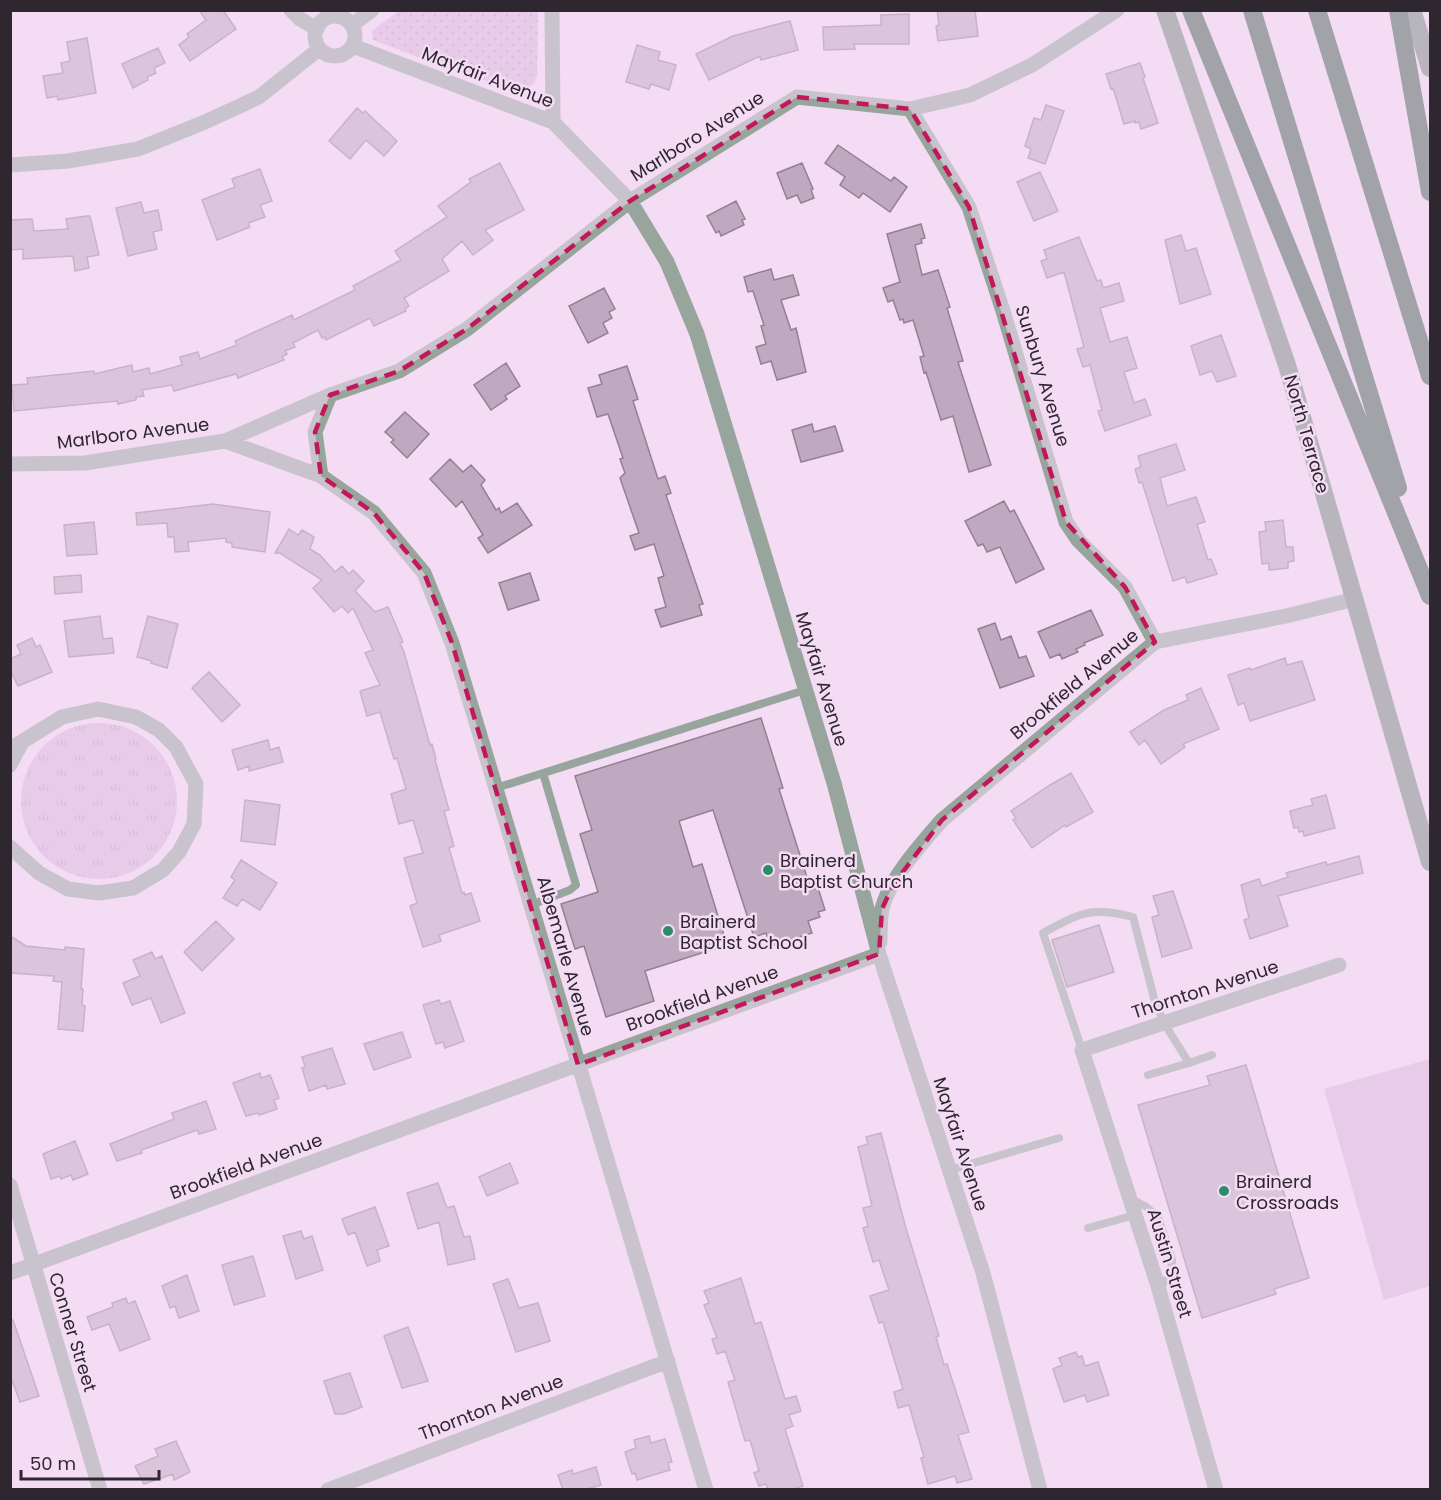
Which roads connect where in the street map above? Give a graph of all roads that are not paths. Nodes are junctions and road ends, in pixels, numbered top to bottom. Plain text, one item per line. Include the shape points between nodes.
1 (291, 10) edge
2 (372, 10) edge
3 (552, 10) edge
4 (1117, 10) edge
5 (1165, 10) edge
6 (1191, 10) edge
7 (1252, 10) edge
8 (1317, 10) edge
9 (1398, 10) edge
10 (1412, 10) edge
11 (352, 25) junction
12 (317, 29) junction
13 (353, 46) junction
14 (319, 49) junction
15 (1431, 68) edge
16 (910, 109) junction
17 (553, 123) junction
18 (10, 165) edge
19 (1431, 192) edge
20 (630, 201) junction
21 (1431, 376) edge
22 (330, 395) junction
23 (225, 441) junction
24 (10, 464) edge
25 (321, 476) junction
26 (1431, 596) edge
27 (1355, 599) junction
28 (1155, 642) junction
29 (805, 690) junction
30 (16, 745) edge
31 (10, 765) edge
32 (543, 773) junction
33 (496, 788) junction
34 (12, 852) edge
35 (1431, 862) edge
36 (531, 904) junction
37 (879, 954) junction
38 (1339, 965) dead end
39 (1164, 1023) junction
40 (1082, 1050) junction
41 (1212, 1055) dead end
42 (1189, 1063) junction
43 (578, 1065) junction
44 (1148, 1075) dead end
45 (1059, 1138) dead end
46 (950, 1170) junction
47 (10, 1185) edge
48 (1131, 1199) junction
49 (1135, 1215) junction
50 (1088, 1228) dead end
51 (33, 1265) junction
52 (10, 1273) edge
53 (1159, 1289) junction
54 (668, 1361) junction
55 (100, 1490) edge
56 (328, 1490) edge
57 (706, 1490) edge
58 (1040, 1490) edge
59 (1216, 1490) edge

1 - 12 street
2 - 11 street
3 - 17 street
4 - 16 street, Marlboro Avenue via 1032,65 970,95
5 - 27 street, North Terrace via 1287,365
6 - 26 highway
7 - 26 highway
8 - 21 highway
9 - 19 highway
10 - 15 street
11 - 12 street via 333,16 323,20
11 - 13 street via 356,35
12 - 14 street
13 - 14 street via 337,57
13 - 17 street, Mayfair Avenue
14 - 18 street via 259,97 138,149 68,161
16 - 20 street, Marlboro Avenue via 797,98
16 - 28 street, Sunbury Avenue via 969,207 1066,522 1078,540 1125,587
17 - 20 street, Mayfair Avenue
20 - 22 street, Marlboro Avenue via 467,329 399,371
20 - 29 street, Mayfair Avenue via 667,262 697,334
22 - 23 street, Marlboro Avenue
22 - 25 street via 315,432
23 - 24 street, Marlboro Avenue via 85,463
23 - 25 street, Marlboro Avenue
25 - 33 street, Albemarle Avenue via 374,513 424,573 452,643
27 - 28 street, Brookfield Avenue
27 - 35 street, North Terrace
28 - 37 street, Brookfield Avenue via 942,820 893,885 882,909
29 - 32 lane
29 - 37 street, Mayfair Avenue
30 - 31 street
30 - 34 street via 62,717 98,709 136,717 159,730 176,747 196,784 194,824 179,852 163,870 133,888 99,893 68,889
32 - 33 lane
32 - 36 lane via 576,885
33 - 36 street, Albemarle Avenue
36 - 43 street, Albemarle Avenue
37 - 43 street, Brookfield Avenue
37 - 46 street, Mayfair Avenue
38 - 39 street, Thornton Avenue
39 - 40 street, Thornton Avenue
39 - 40 lane via 1133,917 1091,911 1075,915 1043,933
39 - 42 lane
40 - 48 street, Austin Street
41 - 42 lane
42 - 44 lane
43 - 51 street, Brookfield Avenue
43 - 54 street, Albemarle Avenue
45 - 46 lane
46 - 58 street, Mayfair Avenue via 983,1273
47 - 51 street, Conner Street
48 - 49 street, Austin Street
48 - 53 lane via 1158,1217 1172,1260 1171,1274
49 - 50 lane
49 - 53 street, Austin Street
51 - 52 street, Brookfield Avenue
51 - 55 street, Conner Street
53 - 59 street, Austin Street
54 - 56 street, Thornton Avenue
54 - 57 street, Albemarle Avenue

